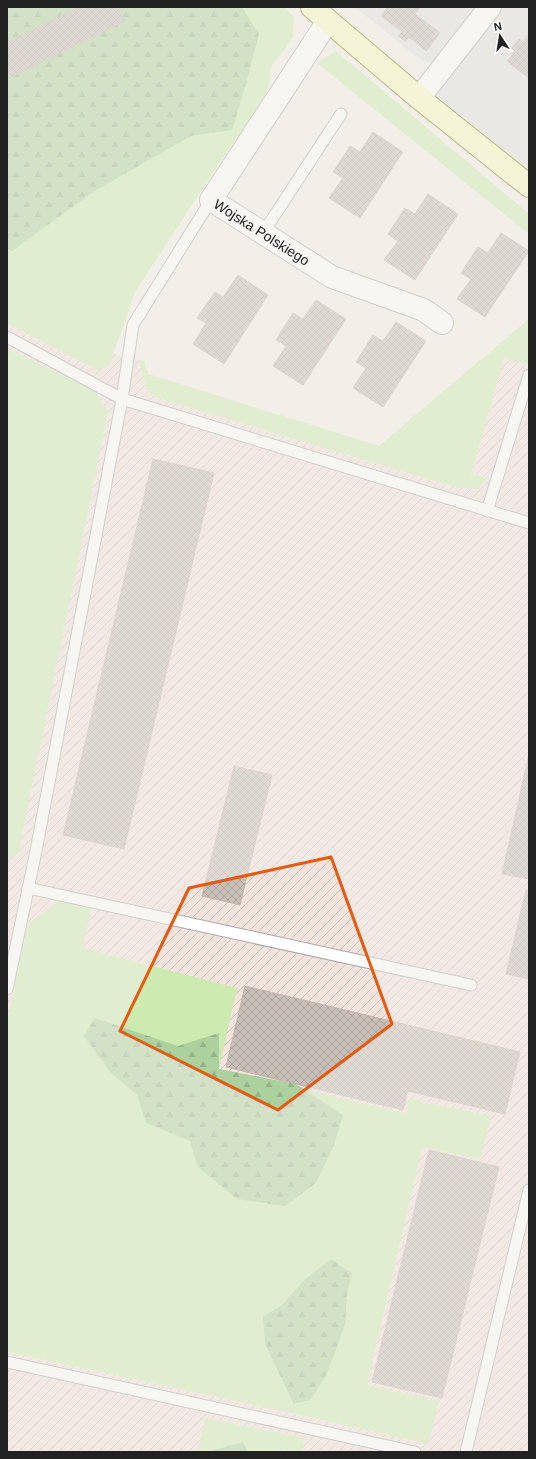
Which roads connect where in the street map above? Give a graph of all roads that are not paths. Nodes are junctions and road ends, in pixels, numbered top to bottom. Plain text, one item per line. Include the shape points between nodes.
1 (312, 7) edge
2 (490, 7) edge
3 (328, 21) junction
4 (419, 98) junction
5 (340, 114) dead end
6 (529, 186) edge
7 (211, 200) junction
8 (263, 233) junction
9 (442, 323) dead end
10 (7, 337) edge
11 (528, 375) edge
12 (122, 399) junction
13 (488, 511) junction
14 (529, 523) edge
15 (28, 888) junction
16 (471, 985) dead end
17 (7, 989) edge
18 (529, 1190) edge
19 (7, 1362) edge
20 (415, 1452) edge
21 (466, 1452) edge

1 - 3 street
2 - 4 street
3 - 4 street
3 - 7 street, Wojska Polskiego
4 - 6 street
5 - 8 lane
7 - 8 street, Wojska Polskiego
7 - 12 lane via 133,325
8 - 9 street, Wojska Polskiego via 332,277 424,310
10 - 12 lane
11 - 13 lane
12 - 13 lane
12 - 15 lane
13 - 14 lane
15 - 16 lane
15 - 17 lane
18 - 21 lane
19 - 20 lane

